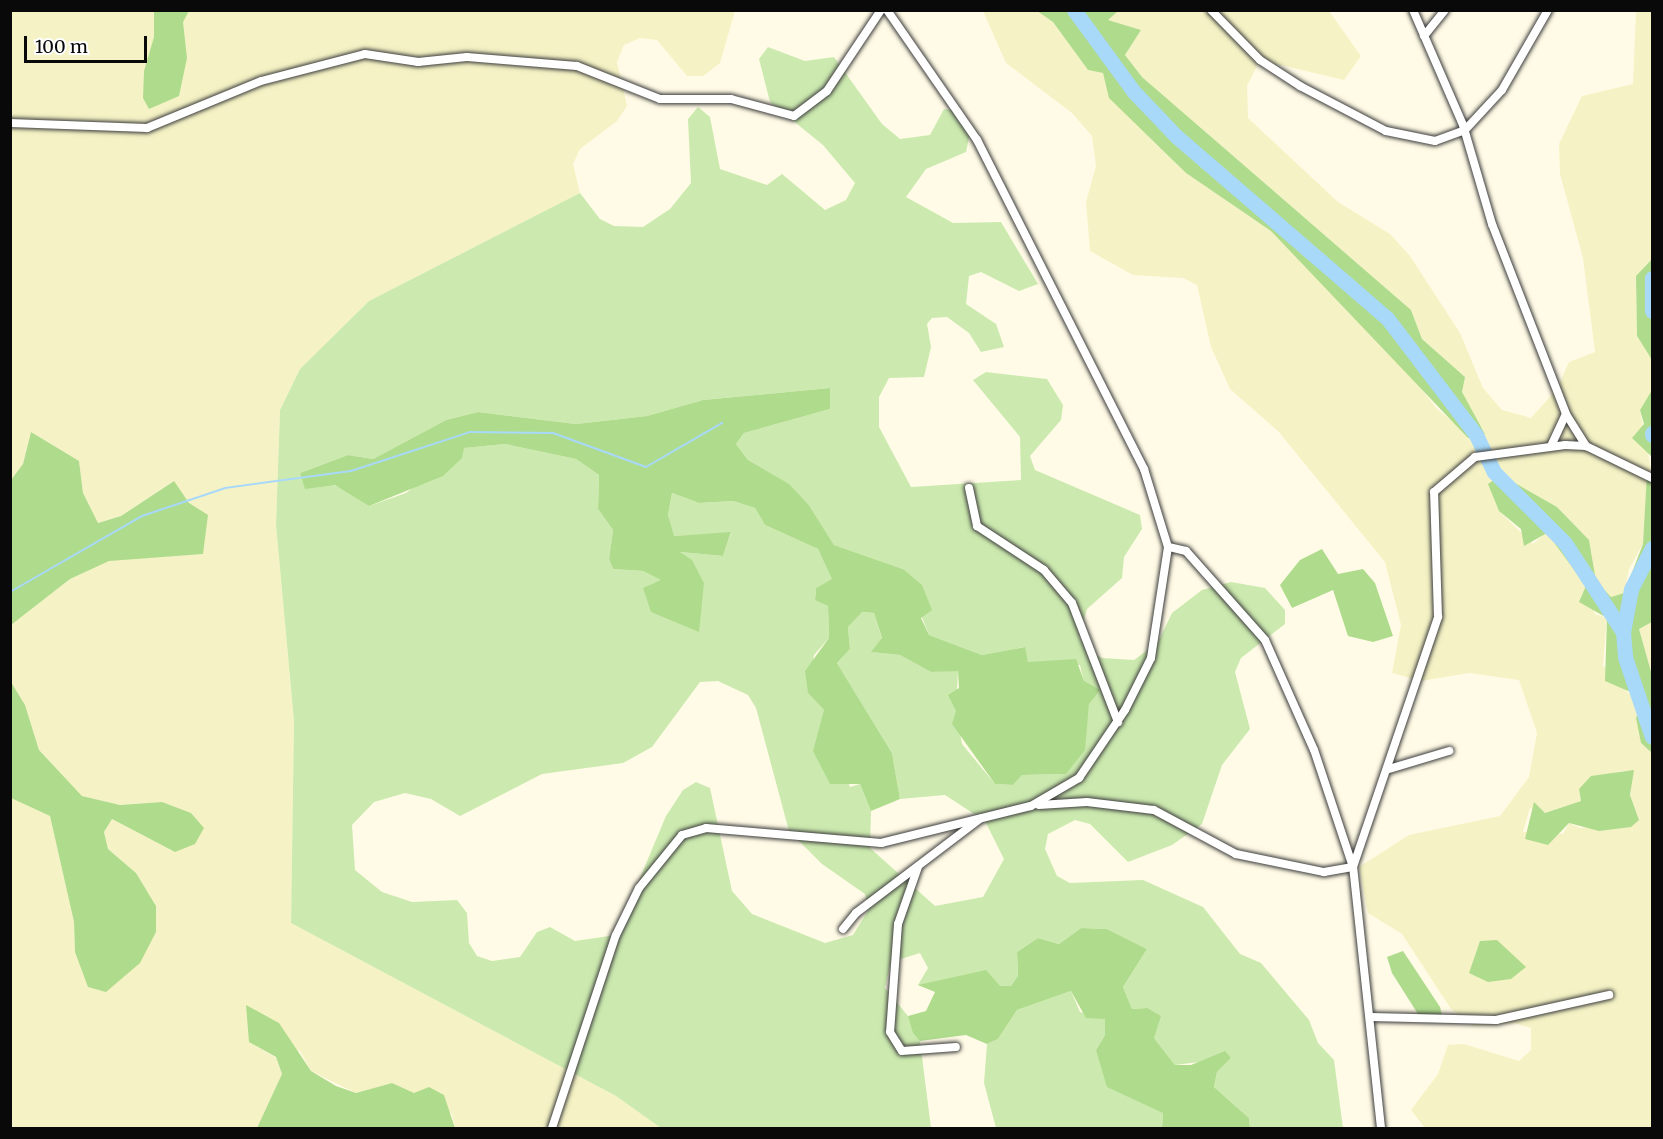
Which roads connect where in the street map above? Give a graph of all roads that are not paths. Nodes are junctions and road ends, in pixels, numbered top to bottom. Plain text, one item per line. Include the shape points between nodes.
1 (881, 10) edge
2 (887, 10) edge
3 (1211, 10) edge
4 (1413, 10) edge
5 (1445, 10) edge
6 (1548, 10) edge
7 (1424, 36) junction
8 (10, 123) edge
9 (1465, 130) junction
10 (1566, 414) junction
11 (1551, 446) junction
12 (1586, 446) junction
13 (1653, 478) edge
14 (969, 488) dead end
15 (1168, 547) junction
16 (1118, 722) junction
17 (1449, 751) dead end
18 (1389, 769) junction
19 (1031, 806) junction
20 (983, 817) junction
21 (918, 867) junction
22 (1353, 867) junction
23 (843, 929) dead end
24 (1609, 995) dead end
25 (1371, 1017) junction
26 (956, 1047) dead end
27 (552, 1128) edge
28 (1381, 1128) edge

1 - 8 street via 828,91 794,116 731,99 660,99 577,66 466,57 418,62 365,54 261,81 147,128
2 - 15 street via 959,111 1060,296 1144,469
3 - 9 street via 1260,60 1386,131 1435,141
4 - 7 street
5 - 7 street
6 - 9 street via 1502,90
7 - 9 street
9 - 10 street via 1492,224
10 - 11 street
10 - 12 street
11 - 12 street
11 - 18 street via 1475,457 1434,492 1438,617
12 - 13 street
14 - 16 street via 977,526 1044,570 1072,603
15 - 16 street via 1154,649
15 - 22 street via 1186,551 1265,640 1314,750
16 - 19 street via 1078,778
17 - 18 street
18 - 22 street
19 - 20 street
19 - 22 street via 1087,802 1146,808 1236,854 1324,872
20 - 21 street
20 - 27 street via 881,843 706,828 682,835 639,888 616,934
21 - 23 street via 855,913
21 - 26 street via 898,924 890,1032 902,1051
22 - 25 street
24 - 25 street via 1496,1020
25 - 28 street

